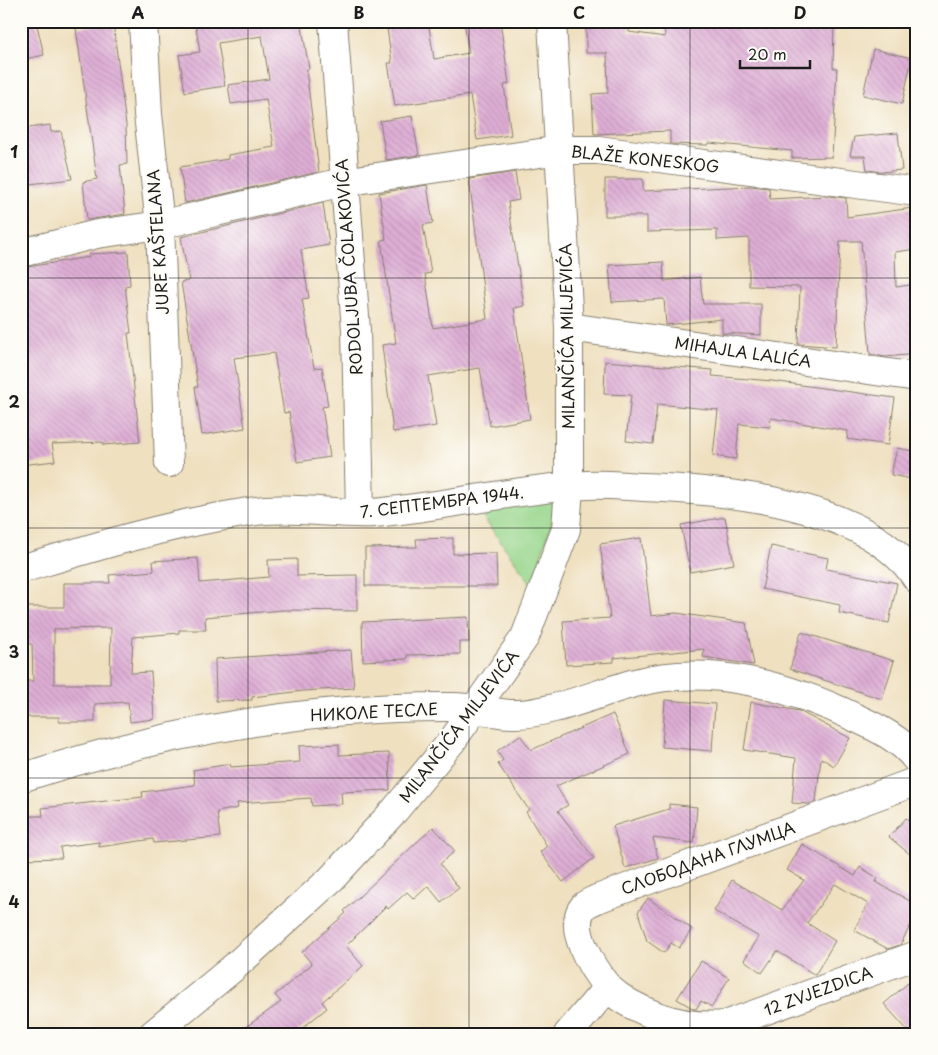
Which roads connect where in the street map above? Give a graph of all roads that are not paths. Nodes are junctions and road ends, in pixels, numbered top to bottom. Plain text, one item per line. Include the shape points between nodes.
1 (143, 21) edge
2 (333, 21) edge
3 (552, 21) edge
4 (560, 150) junction
5 (343, 182) junction
6 (917, 192) edge
7 (160, 225) junction
8 (21, 253) edge
9 (569, 327) junction
10 (917, 377) edge
11 (169, 463) dead end
12 (569, 487) junction
13 (360, 513) junction
14 (21, 569) edge
15 (917, 579) edge
16 (477, 708) junction
17 (917, 760) edge
18 (21, 778) edge
19 (917, 781) edge
20 (917, 955) edge
21 (608, 987) junction
22 (153, 1034) edge
23 (568, 1034) edge

1 - 7 street, JURE KAŠTELANA via 148,114
2 - 5 street, RODOLJUBA ČOLAKOVIĆA
3 - 4 street, MILANČIĆA MILJEVIĆA
4 - 5 street, BLAŽE KONESKOG
4 - 6 street, BLAŽE KONESKOG via 598,150
4 - 9 street, MILANČIĆA MILJEVIĆA
5 - 7 street, BLAŽE KONESKOG
5 - 13 street, RODOLJUBA ČOLAKOVIĆA via 356,330
7 - 8 street, BLAŽE KONESKOG via 97,234
7 - 11 street, JURE KAŠTELANA
9 - 10 street, MIHAJLA LALIĆA
9 - 12 street, MILANČIĆA MILJEVIĆA
12 - 13 street, 7. СЕПТЕМБРА 1944.
12 - 15 street, 7. СЕПТЕМБРА 1944. via 702,489 796,507 871,537 896,554
12 - 16 street, MILANČIĆA MILJEVIĆA via 566,529 525,637
13 - 14 street, 7. СЕПТЕМБРА 1944. via 267,510 220,517 182,524
16 - 17 street, НИКОЛЕ ТЕСЛЕ via 513,714 540,710 635,682 689,676 726,678 777,687 833,706 877,727 903,744
16 - 18 street, НИКОЛЕ ТЕСЛЕ via 381,709 212,728 136,745
16 - 22 street, MILANČIĆA MILJEVIĆA via 395,810 331,879 233,968
19 - 21 street, СЛОБОДАНА ГЛУМЦА via 585,905 580,913 578,929 581,943
20 - 21 street, 12 ZVJEZDICA via 725,1025 691,1025 656,1016
21 - 23 street

